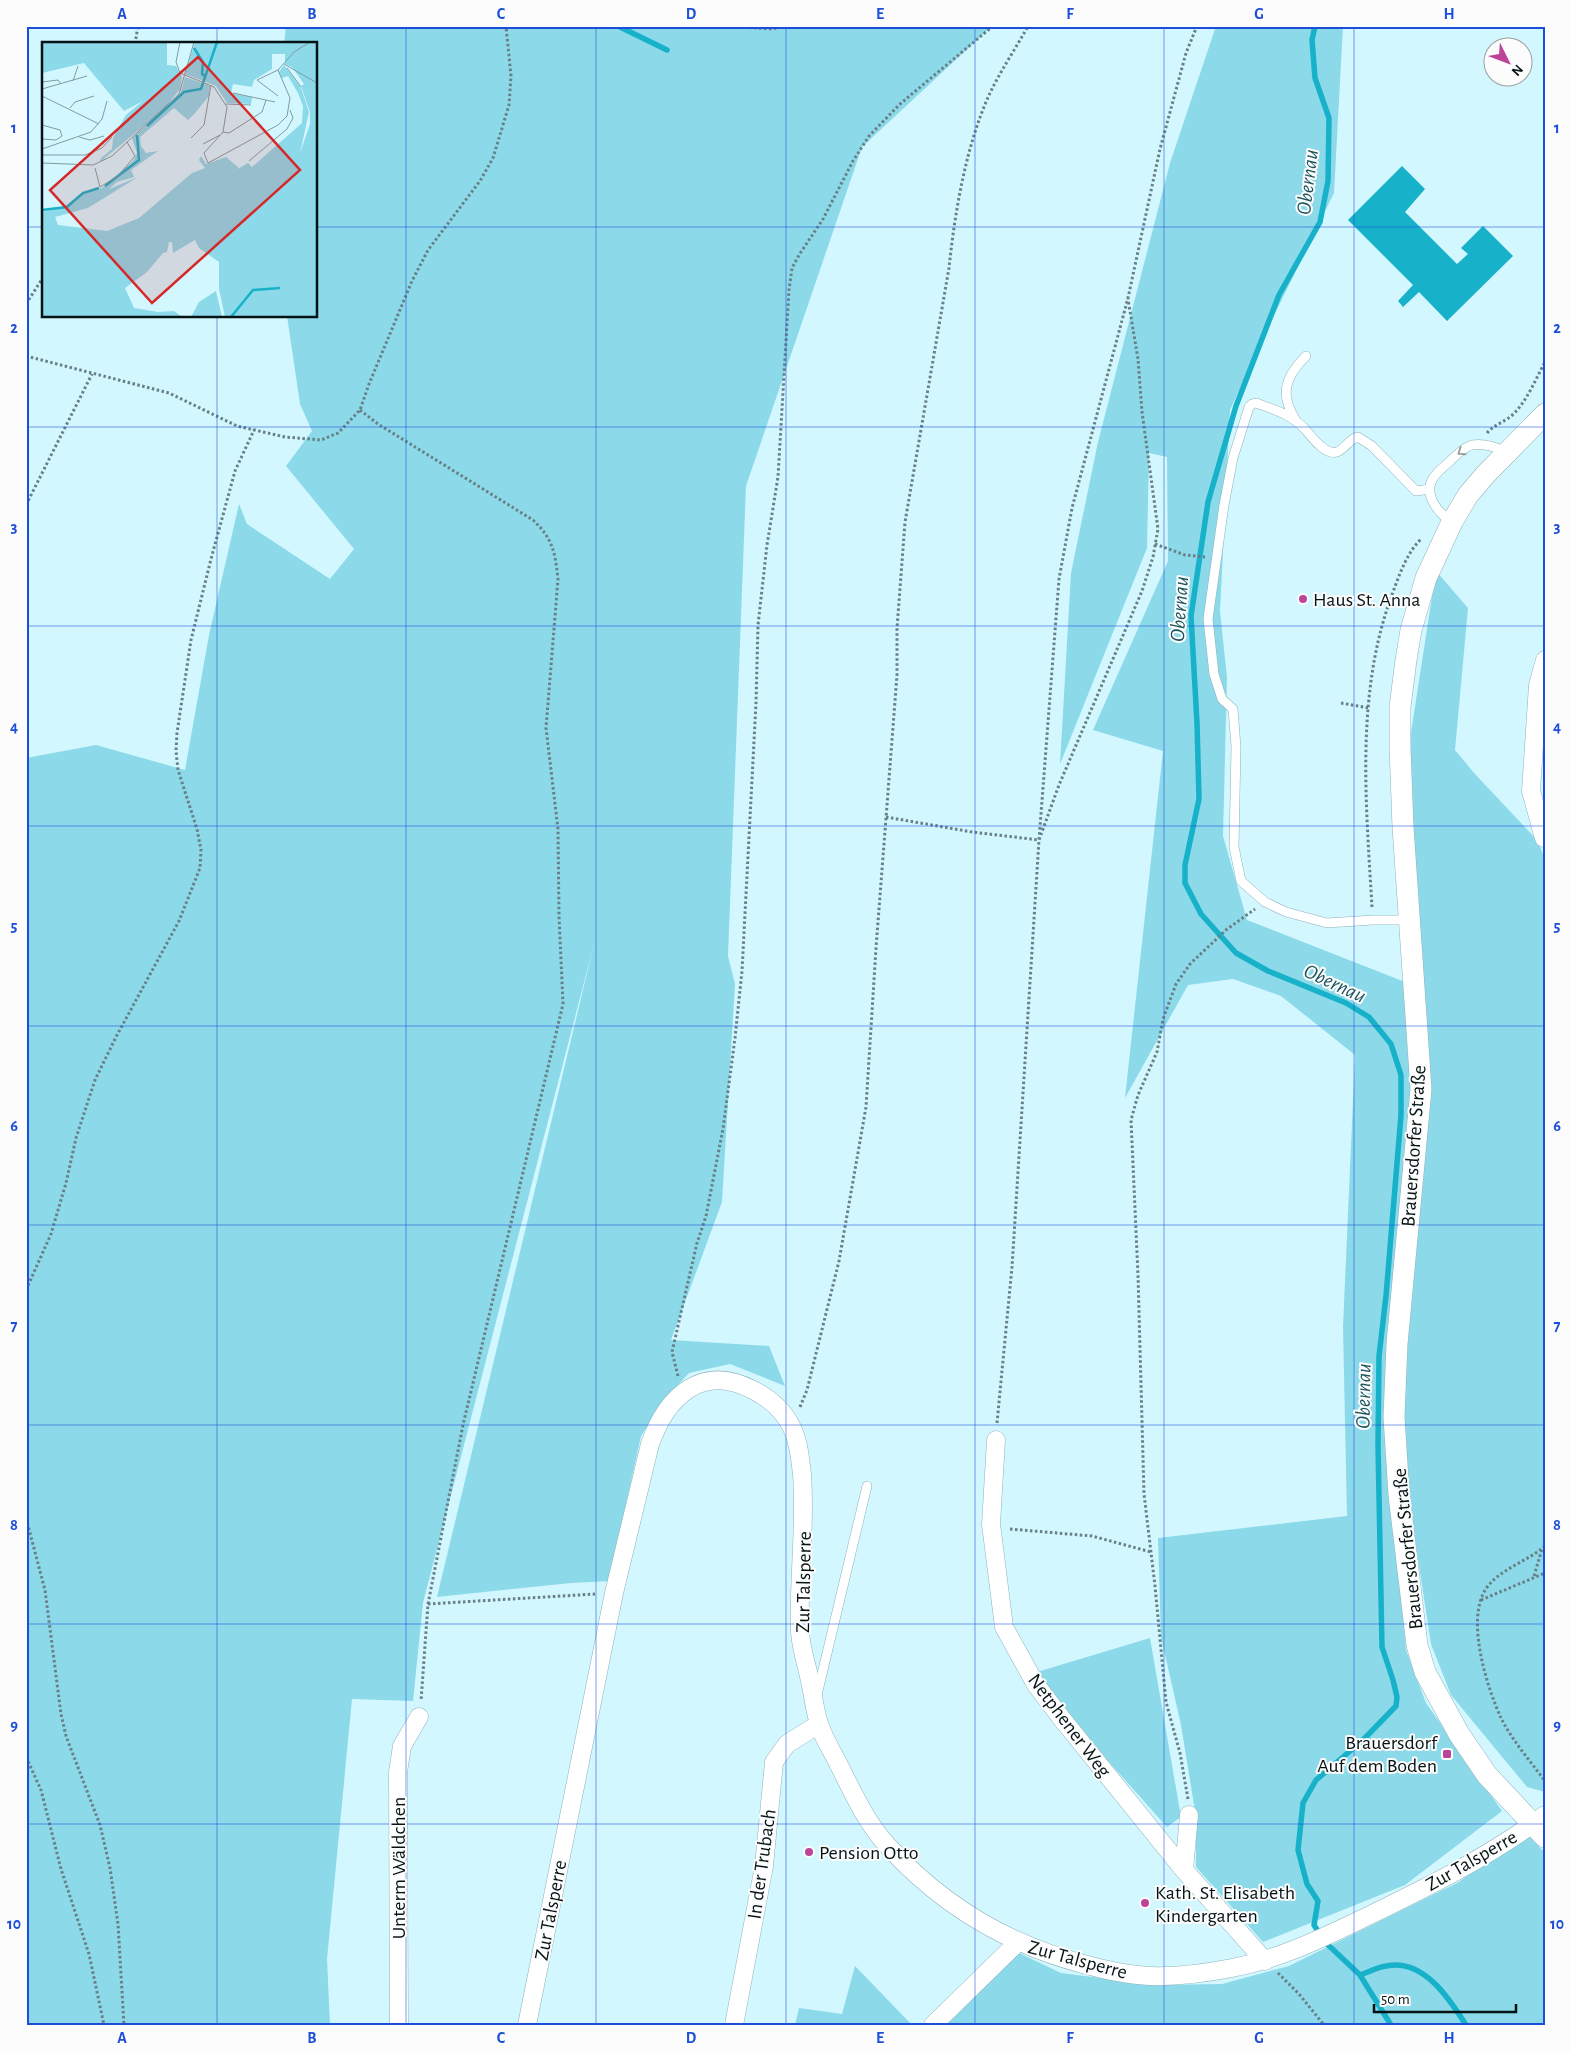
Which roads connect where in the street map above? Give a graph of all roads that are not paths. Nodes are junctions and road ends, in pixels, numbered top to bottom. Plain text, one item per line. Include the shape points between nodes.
1 (1306, 356) dead end
2 (1545, 414) edge
3 (1296, 421) junction
4 (1506, 452) junction
5 (1430, 489) junction
6 (1452, 522) junction
7 (1545, 660) edge
8 (1544, 838) edge
9 (1410, 920) junction
10 (996, 1440) road end
11 (867, 1486) dead end
12 (815, 1705) junction
13 (419, 1717) road end
14 (818, 1724) junction
15 (1190, 1815) road end
16 (1541, 1825) edge
17 (1184, 1870) junction
18 (1018, 1942) junction
19 (1265, 1961) junction
20 (399, 2025) edge
21 (527, 2025) edge
22 (734, 2025) edge
23 (933, 2025) edge

1 - 3 lane via 1294,368 1286,389 1287,403
2 - 4 street, Brauersdorfer Straße
3 - 5 lane via 1330,452 1339,451 1354,437 1362,438 1416,491
3 - 9 lane via 1285,413 1256,403 1249,407 1233,458 1215,558 1208,619 1214,674 1222,699 1233,709 1236,747 1234,847 1241,881 1265,902 1286,912 1327,923
4 -> 5 lane via 1480,444 1470,446 1436,474
4 - 6 street, Brauersdorfer Straße via 1468,495
5 - 6 lane via 1430,496 1438,509 1444,518
6 - 9 street, Brauersdorfer Straße via 1426,578 1411,630 1400,707 1403,827
7 - 8 street via 1538,685 1531,791
9 - 16 street, Brauersdorfer Straße via 1421,1089 1397,1344 1394,1417 1399,1495 1418,1645 1425,1672 1459,1734 1487,1775
10 - 17 street, Netphener Weg via 992,1527 1004,1627 1036,1684
11 - 12 lane
12 - 14 street, Zur Talsperre
12 - 21 street, Zur Talsperre via 800,1634 804,1502 800,1454 792,1428 783,1413 765,1396 747,1387 730,1381 700,1382 665,1411 650,1444 614,1593
13 - 20 street, Unterm Wäldchen via 402,1746 398,1772
14 - 18 street, Zur Talsperre via 854,1796 884,1843 924,1883 953,1905
14 - 22 street, In der Trubach via 787,1744 774,1762 764,1866
15 - 17 street
16 - 19 street, Zur Talsperre via 1403,1899 1309,1945
17 - 19 street, Netphener Weg
18 - 19 street, Zur Talsperre via 1111,1972 1151,1976 1190,1974
18 - 23 street

